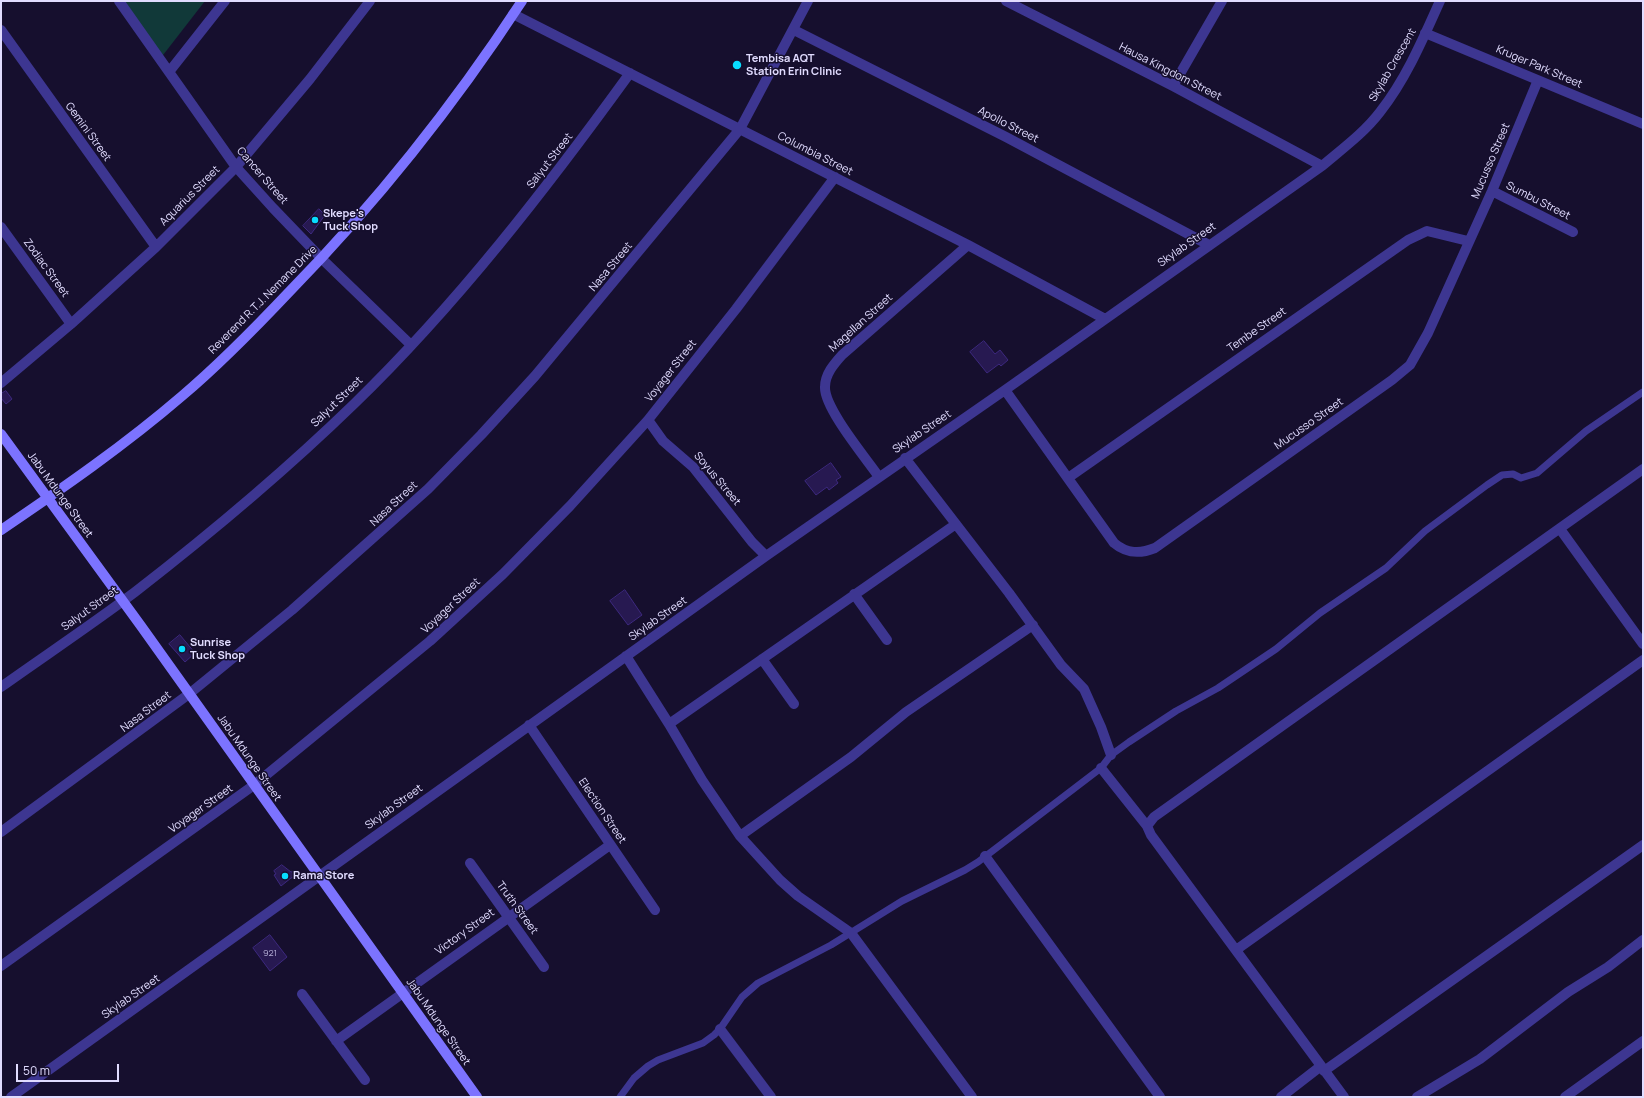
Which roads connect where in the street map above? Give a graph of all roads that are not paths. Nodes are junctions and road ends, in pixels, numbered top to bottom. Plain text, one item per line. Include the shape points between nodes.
1 (119, 1) edge
2 (225, 1) edge
3 (370, 1) edge
4 (522, 1) edge
5 (808, 1) edge
6 (1006, 1) edge
7 (1222, 1) edge
8 (1440, 1) edge
9 (513, 14) junction
10 (1, 30) edge
11 (794, 30) junction
12 (1425, 33) junction
13 (169, 72) junction
14 (630, 73) junction
15 (1538, 80) junction
16 (1173, 86) junction
17 (1643, 124) edge
18 (740, 129) junction
19 (1322, 166) junction
20 (236, 167) junction
21 (835, 178) junction
22 (1492, 190) junction
23 (1, 227) edge
24 (1573, 232) dead end
25 (1468, 240) junction
26 (968, 245) junction
27 (1209, 245) junction
28 (156, 247) junction
29 (322, 259) junction
30 (1105, 319) junction
31 (71, 324) junction
32 (411, 345) junction
33 (1, 383) edge
34 (1005, 390) junction
35 (1643, 392) edge
36 (648, 420) junction
37 (1, 434) edge
38 (905, 458) junction
39 (1643, 469) edge
40 (879, 477) junction
41 (1068, 478) junction
42 (48, 498) junction
43 (956, 524) junction
44 (1560, 529) junction
45 (1, 530) edge
46 (766, 556) junction
47 (854, 594) junction
48 (122, 601) junction
49 (1032, 625) junction
50 (887, 640) dead end
51 (1643, 644) edge
52 (626, 656) junction
53 (762, 659) junction
54 (1643, 660) edge
55 (1, 687) edge
56 (189, 694) junction
57 (794, 704) dead end
58 (669, 724) junction
59 (529, 726) junction
60 (1111, 755) junction
61 (1101, 768) junction
62 (254, 785) junction
63 (1147, 826) junction
64 (1, 832) edge
65 (740, 836) junction
66 (610, 845) junction
67 (1643, 845) edge
68 (986, 856) junction
69 (470, 863) dead end
70 (319, 876) junction
71 (655, 910) dead end
72 (508, 916) junction
73 (851, 933) junction
74 (1643, 940) edge
75 (1236, 950) junction
76 (1, 966) edge
77 (544, 966) dead end
78 (402, 992) junction
79 (302, 994) dead end
80 (720, 1029) junction
81 (336, 1041) junction
82 (1643, 1041) edge
83 (1323, 1068) junction
84 (365, 1080) dead end
85 (11, 1097) edge
86 (477, 1097) edge
87 (620, 1097) edge
88 (771, 1097) edge
89 (972, 1097) edge
90 (1160, 1097) edge
91 (1280, 1097) edge
92 (1344, 1097) edge
93 (1417, 1097) edge
94 (1565, 1097) edge

1 - 13 street, Cancer Street
2 - 13 street
3 - 20 street, Aquarius Street via 310,79
4 - 9 street, Reverend R.T.J. Nemane Drive
5 - 11 street, Nasa Street
6 - 16 street, Hausa Kingdom Street
7 - 16 street
8 - 12 street, Skylab Crescent
9 - 14 street, Columbia Street
9 - 29 street, Reverend R.T.J. Nemane Drive via 464,85 404,164
10 - 28 street, Gemini Street
11 - 18 street, Nasa Street
11 - 27 street, Apollo Street via 1006,137
12 - 15 street, Kruger Park Street
12 - 19 street, Skylab Crescent via 1408,67 1380,112
13 - 20 street, Cancer Street
14 - 18 street, Columbia Street
14 - 32 street, Salyut Street via 527,211 445,309
15 - 17 street, Kruger Park Street
15 - 22 street, Mucusso Street
16 - 19 street, Hausa Kingdom Street
18 - 21 street, Columbia Street
18 - 56 street, Nasa Street via 535,376 460,457 328,580
19 - 27 street, Skylab Street
20 - 28 street, Aquarius Street
20 - 29 street, Cancer Street
21 - 26 street, Columbia Street
21 - 36 street, Voyager Street
22 - 24 street, Sumbu Street
22 - 25 street, Mucusso Street
23 - 31 street, Zodiac Street
25 - 41 street, Tembe Street via 1427,231 1408,240
25 - 41 street, Mucusso Street via 1425,340 1403,372 1155,548 1137,553 1120,549
26 - 30 street, Columbia Street
26 - 40 street, Magellan Street via 842,355 826,378 825,388 831,408
27 - 30 street, Skylab Street
28 - 31 street, Aquarius Street
29 - 32 street, Cancer Street
29 - 42 street, Reverend R.T.J. Nemane Drive via 183,395 103,459
30 - 34 street, Skylab Street
31 - 33 street, Aquarius Street
32 - 48 street, Salyut Street via 355,403 281,472
34 - 38 street, Skylab Street
34 - 41 street, Mucusso Street
35 - 60 lane via 1586,431 1538,473 1521,478 1513,474 1502,475 1492,481 1425,531 1386,568 1320,613 1268,654
36 - 46 street, Soyus Street via 663,441 693,467 715,492 752,542
36 - 62 street, Voyager Street via 534,543 430,641
37 - 42 street, Jabu Mdunge Street
38 - 40 street, Skylab Street
38 - 43 street
39 - 44 street
40 - 46 street, Skylab Street
42 - 45 street, Reverend R.T.J. Nemane Drive
42 - 48 street, Jabu Mdunge Street
43 - 47 street
43 - 49 street
44 - 51 street
44 - 63 street via 1154,817
46 - 52 street, Skylab Street
47 - 50 street
47 - 53 street
48 - 55 street, Salyut Street
48 - 56 street, Jabu Mdunge Street
49 - 60 street via 1061,665 1084,689
49 - 65 street via 906,712 841,764
52 - 58 street
52 - 59 street, Skylab Street
53 - 57 street
53 - 58 street
54 - 75 street
56 - 62 street, Jabu Mdunge Street
56 - 64 street, Nasa Street
58 - 65 street via 702,780
59 - 66 street, Election Street
59 - 70 street, Skylab Street
60 - 61 lane
61 - 63 street
61 - 68 lane
62 - 70 street, Jabu Mdunge Street
62 - 76 street, Voyager Street
63 - 75 street
65 - 73 street via 798,896
66 - 71 street, Election Street
66 - 72 street, Victory Street
67 - 83 street
68 - 73 lane via 965,870 902,901
68 - 90 street
69 - 72 street, Truth Street
70 - 78 street, Jabu Mdunge Street
70 - 85 street, Skylab Street
72 - 77 street, Truth Street
72 - 78 street, Victory Street
73 - 80 lane via 753,986 734,1005
73 - 89 street
74 - 93 street via 1608,967 1568,992 1480,1059
75 - 83 street
78 - 81 street, Victory Street
78 - 86 street, Jabu Mdunge Street
79 - 81 street
80 - 87 lane via 703,1043 648,1066 634,1078
80 - 88 street
81 - 84 street
82 - 94 street
83 - 91 street
83 - 92 street

